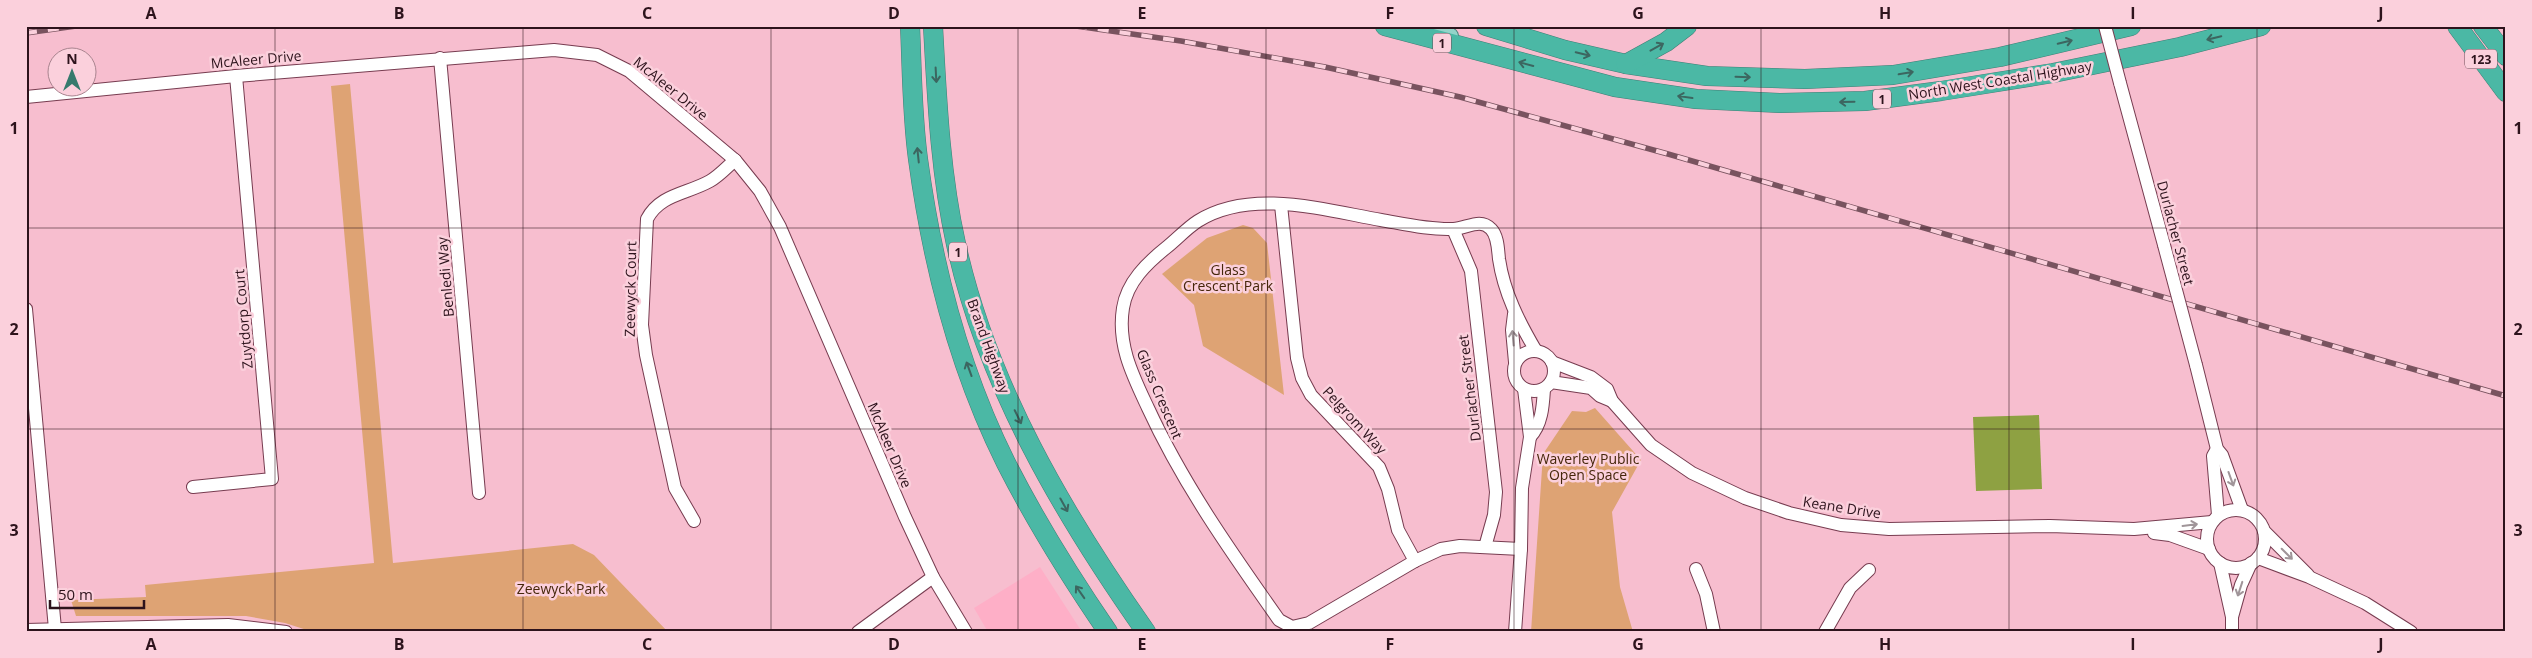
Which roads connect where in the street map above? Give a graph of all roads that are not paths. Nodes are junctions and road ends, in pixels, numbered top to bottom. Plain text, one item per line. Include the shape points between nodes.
1 (910, 26) edge
2 (933, 26) edge
3 (1385, 26) edge
4 (1425, 26) edge
5 (1486, 26) edge
6 (1687, 26) edge
7 (2105, 26) edge
8 (2131, 26) edge
9 (2484, 26) edge
10 (2263, 27) edge
11 (2457, 27) edge
12 (2506, 56) edge
13 (1500, 57) junction
14 (440, 58) junction
15 (1626, 64) junction
16 (236, 76) junction
17 (2506, 92) edge
18 (26, 97) edge
19 (735, 160) junction
20 (1281, 205) junction
21 (1453, 229) junction
22 (26, 309) edge
23 (1514, 314) junction
24 (1536, 351) junction
25 (1516, 362) junction
26 (1552, 362) junction
27 (1547, 385) junction
28 (1524, 388) junction
29 (1612, 400) junction
30 (1530, 438) junction
31 (2217, 449) junction
32 (193, 487) dead end
33 (479, 494) dead end
34 (2242, 510) junction
35 (2215, 519) junction
36 (694, 521) dead end
37 (2134, 529) junction
38 (2264, 531) junction
39 (1485, 547) junction
40 (1521, 549) junction
41 (2209, 549) junction
42 (2254, 560) junction
43 (1415, 561) junction
44 (2220, 563) junction
45 (1696, 569) dead end
46 (1869, 570) dead end
47 (933, 576) junction
48 (2310, 576) junction
49 (2232, 617) junction
50 (192, 628) edge
51 (26, 630) edge
52 (55, 630) junction
53 (286, 632) edge
54 (858, 632) edge
55 (966, 632) edge
56 (1108, 632) edge
57 (1146, 632) edge
58 (1514, 632) edge
59 (1714, 632) edge
60 (1825, 632) edge
61 (2232, 632) edge
62 (2411, 632) edge

56 -> 1 highway, Brand Highway / 1 via 1069,576 1006,463 989,426 954,328 936,261 918,157
2 -> 57 highway, Brand Highway / 1 via 945,181 956,244 976,317 1007,396 1040,463 1110,581
3 - 13 highway, 1
4 - 13 main road
5 -> 15 highway, North West Coastal Highway / 1
15 -> 6 highway
7 - 31 street, Durlacher Street, bridge
15 -> 8 highway, North West Coastal Highway / 1 via 1707,76 1805,79 1893,75 2000,57
9 - 12 highway, 123
10 -> 13 highway, North West Coastal Highway / 1 via 2053,73 1865,101 1780,103 1696,99 1615,88
11 - 17 highway, 123
14 - 16 street, McAleer Drive
14 - 19 street, McAleer Drive via 554,50 597,56 629,71
14 - 33 street, Benledi Way
16 - 18 street, McAleer Drive
16 - 32 street, Zuytdorp Court via 272,479
19 - 36 street, Zeewyck Court via 711,180 664,199 653,207 647,219 642,325 646,355 675,488
19 - 47 street, McAleer Drive via 760,191 780,227
20 - 21 street, Glass Crescent
20 - 43 street, Pelgrom Way via 1297,358 1302,378 1310,395 1379,467 1398,530
20 - 43 street, Glass Crescent via 1231,208 1199,220 1151,260 1132,282 1123,306 1121,336 1130,368 1166,448 1209,520 1279,620 1292,627 1309,624
21 - 23 street, Glass Crescent via 1472,224 1491,228 1496,237
21 - 39 street, Durlacher Street via 1471,270 1496,492 1494,515
22 - 52 street
23 - 24 street
25 -> 23 street via 1512,330
24 - 25 street via 1522,355
24 - 26 street via 1546,354
25 - 28 street via 1514,377
26 - 27 street via 1554,372
26 - 29 street, Keane Drive via 1591,377 1607,388
27 - 28 street via 1534,391
27 - 29 street, Keane Drive via 1574,384 1591,388
27 - 30 street via 1542,412
28 - 30 street
29 - 37 street, Keane Drive via 1652,445 1692,473 1745,498 1789,513 1841,525 1889,529 2050,526
30 - 40 street via 1522,488
31 -> 34 street, Durlacher Street
31 - 35 street, Durlacher Street via 2213,456
34 - 35 street via 2230,510
34 - 38 street via 2256,518
37 -> 35 street, Keane Drive
35 - 41 street via 2207,536
37 - 41 street, Keane Drive via 2170,536
38 - 42 street via 2265,542
38 -> 48 street
39 - 40 street, Glass Crescent
39 - 43 street, Glass Crescent via 1441,549
40 - 58 street
41 - 44 street
42 - 44 street via 2235,568
42 - 48 street
42 -> 49 street via 2241,585
44 - 49 street
45 - 59 street via 1706,594
46 - 60 street via 1850,588
47 - 54 street
47 - 55 street, McAleer Drive
48 - 62 street via 2365,603
49 - 61 street
50 - 52 street
50 - 53 street via 228,625
51 - 52 street

